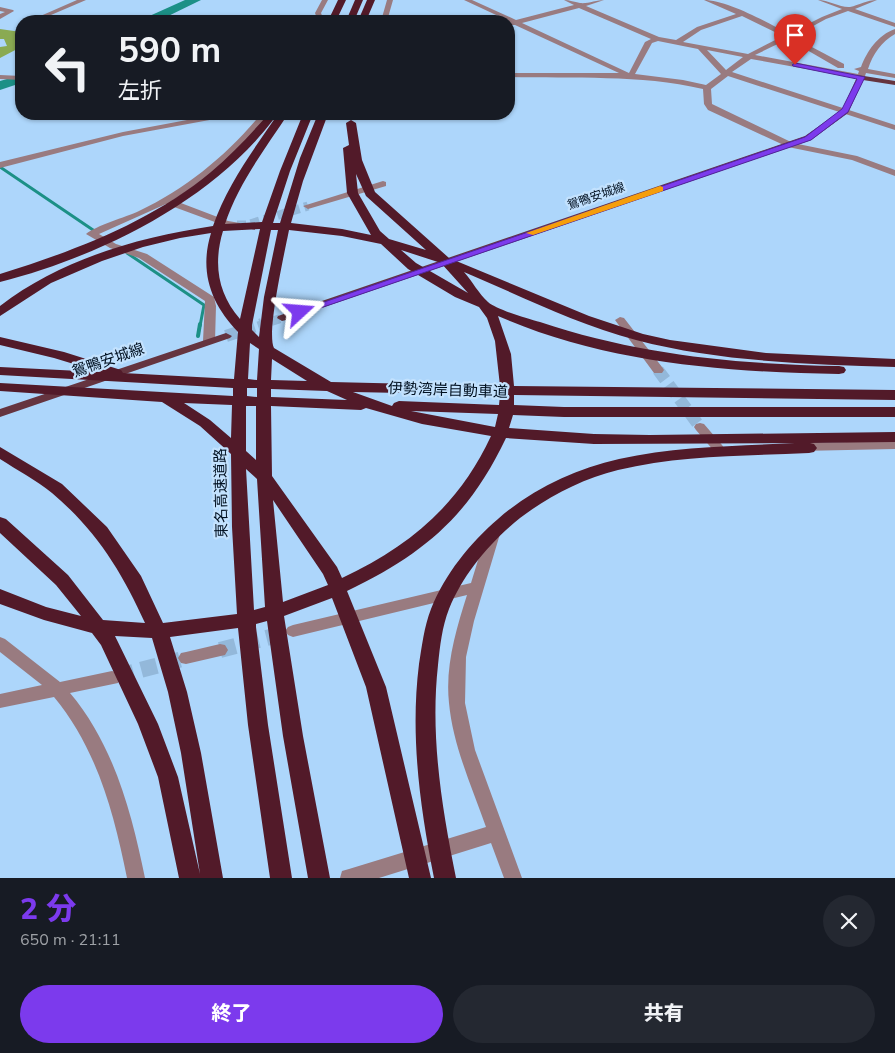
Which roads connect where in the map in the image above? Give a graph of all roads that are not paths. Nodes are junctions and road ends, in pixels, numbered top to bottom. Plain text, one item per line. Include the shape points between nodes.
1 (83, 0) edge
2 (325, 0) edge
3 (342, 0) edge
4 (359, 0) edge
5 (371, 0) edge
6 (377, 0) edge
7 (390, 0) edge
8 (467, 0) edge
9 (567, 0) edge
10 (601, 0) edge
11 (708, 0) edge
12 (732, 0) edge
13 (821, 0) edge
14 (874, 0) edge
15 (591, 2) junction
16 (580, 5) junction
17 (2, 6) edge
18 (849, 9) junction
19 (740, 13) junction
20 (47, 15) edge
21 (319, 15) edge
22 (335, 15) edge
23 (353, 15) edge
24 (365, 15) edge
25 (372, 15) edge
26 (386, 15) edge
27 (495, 15) edge
28 (0, 17) edge
29 (515, 23) edge
30 (641, 23) dead end
31 (515, 25) edge
32 (895, 25) edge
33 (658, 30) dead end
34 (895, 31) edge
35 (789, 36) junction
36 (658, 39) junction
37 (680, 40) junction
38 (881, 40) junction
39 (892, 42) dead end
40 (702, 48) junction
41 (753, 53) junction
42 (841, 66) junction
43 (728, 73) junction
44 (862, 73) junction
45 (515, 75) edge
46 (895, 76) edge
47 (2, 77) edge
48 (630, 77) junction
49 (15, 78) edge
50 (895, 83) edge
51 (707, 88) junction
52 (845, 110) junction
53 (199, 120) edge
54 (260, 120) edge
55 (268, 120) edge
56 (279, 120) edge
57 (313, 120) edge
58 (313, 120) edge
59 (352, 120) edge
60 (352, 120) edge
61 (895, 128) edge
62 (791, 145) junction
63 (0, 165) edge
64 (895, 173) edge
65 (382, 184) dead end
66 (167, 201) junction
67 (308, 206) tunnel mouth
68 (238, 225) tunnel mouth
69 (0, 278) edge
70 (0, 312) edge
71 (282, 318) tunnel mouth
72 (620, 320) dead end
73 (226, 336) tunnel mouth
74 (0, 341) edge
75 (209, 341) junction
76 (895, 363) edge
77 (658, 370) tunnel mouth
78 (0, 371) edge
79 (895, 371) edge
80 (0, 387) edge
81 (895, 395) edge
82 (895, 412) edge
83 (0, 413) edge
84 (700, 427) tunnel mouth
85 (895, 437) edge
86 (895, 444) edge
87 (718, 448) junction
88 (0, 452) edge
89 (0, 523) edge
90 (476, 587) junction
91 (0, 596) edge
92 (293, 631) tunnel mouth
93 (0, 643) edge
94 (220, 650) tunnel mouth
95 (186, 658) tunnel mouth
96 (112, 678) tunnel mouth
97 (57, 689) junction
98 (0, 701) edge
99 (496, 833) junction
100 (136, 878) edge
101 (190, 878) edge
102 (212, 878) edge
103 (281, 878) edge
104 (319, 878) edge
105 (349, 878) edge
106 (420, 878) edge
107 (445, 878) edge
108 (513, 878) edge

1 - 20 street
2 - 21 street
3 - 22 highway
4 - 23 highway
5 - 24 highway
6 - 25 highway
7 - 26 street
8 - 27 street
9 - 16 street
10 - 15 street
11 - 19 street
12 - 19 street
13 - 18 street
14 - 18 street
15 - 16 street
15 - 30 street
16 - 29 street
16 - 36 street
17 - 28 street via 11,11
18 - 32 street
18 - 35 street
19 - 35 street
19 - 37 street
31 - 48 street
33 - 37 street
34 - 38 street
35 - 41 street
35 - 42 street
36 - 37 street
36 - 48 street via 649,42
37 - 40 street
37 - 41 street
38 - 39 street
38 - 44 street
40 - 41 street
40 - 43 street
41 - 42 street
41 - 43 street
41 - 44 street
42 - 44 street
43 - 51 street
43 - 52 street
44 - 46 street
44 - 50 main road
44 - 52 main road, 鴛鴨安城線
45 - 48 street
47 - 49 street
48 - 51 street via 684,82
51 - 62 street via 711,108
52 - 61 street
52 - 62 main road, 鴛鴨安城線 via 808,138
53 - 63 street via 123,134
54 - 66 street via 214,169
55 - 69 highway via 221,169 158,212 81,251
56 - 85 highway via 235,187 220,222 212,261 214,285 222,305 237,322 262,346 308,377 352,397 415,417 511,434 568,439 665,440
57 - 103 highway, 東名高速道路 via 276,196 257,262 238,397 240,561 253,692
58 - 104 highway, 東名高速道路 via 270,296 263,451 269,557 284,684
59 - 91 highway via 354,154 361,179 370,194 455,269 493,318 505,360 505,418 483,468 462,499 424,537 364,576 290,608 232,623 181,630 130,630 74,622
60 - 79 highway via 347,155 350,184 355,199 374,230 389,247 431,278 490,309 564,335 655,356 763,368
62 - 64 street via 854,158
62 - 71 main road, 鴛鴨安城線
65 - 67 street
66 - 68 street
66 - 75 street via 91,234 143,256 210,299
70 - 76 highway via 50,278 115,252 191,231 259,226 319,228 370,237 427,254 563,311 639,337 746,355
72 - 77 street
73 - 75 main road, 鴛鴨安城線
74 - 106 highway via 39,348 88,363 128,378 168,399 205,423 273,487 330,572 376,687
75 - 83 main road, 鴛鴨安城線
78 - 81 highway, 伊勢湾岸自動車道 via 218,382 563,392
80 - 82 highway, 伊勢湾岸自動車道 via 191,398 564,412
84 - 87 street
86 - 87 street
86 - 107 highway via 695,453 616,466 557,487 531,501 484,541 461,570 442,604 432,638 425,685 424,730 436,834
87 - 90 street via 615,462 560,480 526,498 501,518 486,550
88 - 102 highway via 22,463 73,500 112,543 144,596 160,633 189,736
89 - 101 highway via 62,580 86,609 112,650 148,724 168,777
90 - 92 street
90 - 99 street via 458,657 457,703 467,750
93 - 97 street
94 - 95 street
96 - 97 street
97 - 98 street
97 - 100 street via 98,750 130,844
99 - 105 street
99 - 108 street

